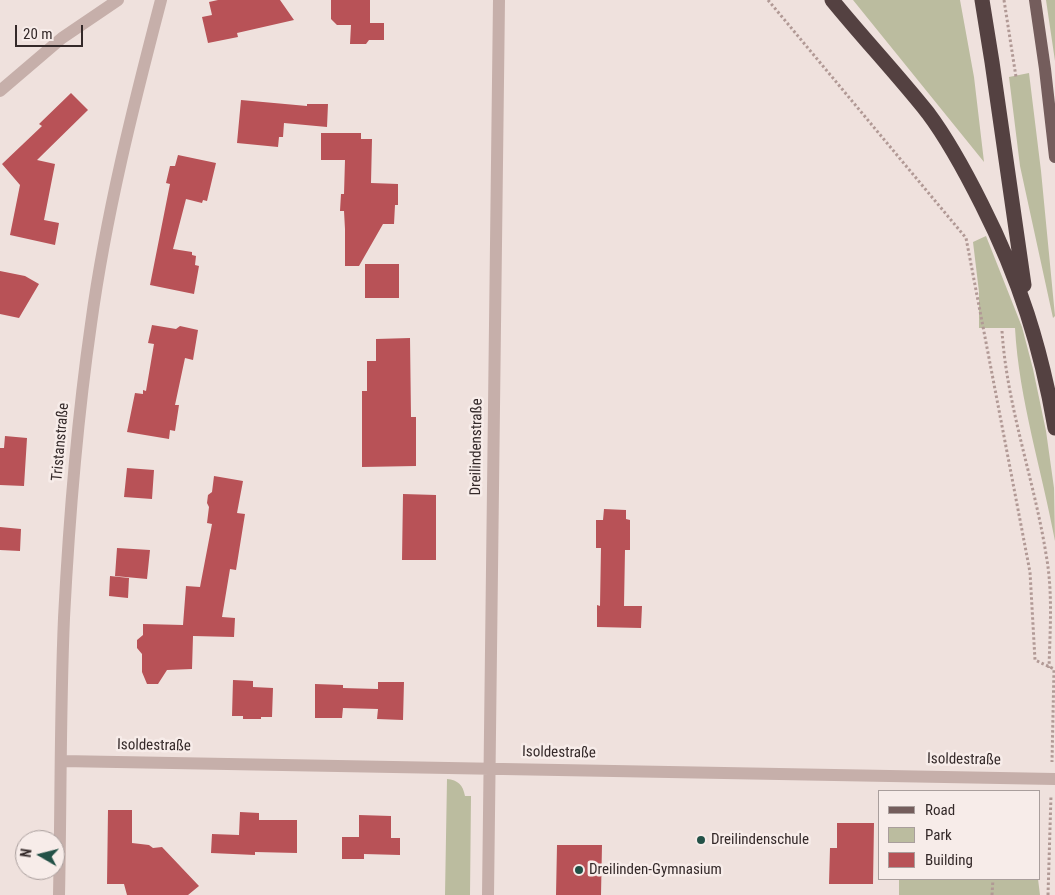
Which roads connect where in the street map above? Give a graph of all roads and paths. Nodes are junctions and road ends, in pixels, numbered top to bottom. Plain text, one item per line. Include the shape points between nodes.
1 (118, 0) edge
2 (161, 0) edge
3 (499, 0) edge
4 (768, 0) edge
5 (832, 0) edge
6 (982, 0) edge
7 (1004, 0) edge
8 (1035, 0) edge
9 (1016, 76) dead end
10 (0, 91) edge
11 (1055, 157) edge
12 (1028, 314) junction
13 (1002, 331) dead end
14 (1055, 428) edge
15 (1049, 668) junction
16 (1052, 728) dead end
17 (62, 761) junction
18 (489, 768) junction
19 (1055, 779) edge
20 (1050, 822) dead end
21 (993, 880) edge
22 (59, 895) edge
23 (488, 895) edge
24 (992, 895) edge
25 (1048, 895) edge

1 - 10 street via 62,38
2 - 17 street, Tristanstraße via 118,173 91,322 70,522 64,620
3 - 18 street, Dreilindenstraße
4 - 15 path via 966,238 1030,572 1034,660
5 - 12 highway via 928,114 964,169 1001,242
6 - 12 highway
7 - 9 path
8 - 11 main road
12 - 14 highway via 1047,382
13 - 15 path via 1010,394 1047,556 1051,612
15 - 16 path via 1054,669
17 - 18 street, Isoldestraße
17 - 22 street, Tristanstraße
18 - 19 street, Isoldestraße
18 - 23 street, Dreilindenstraße
20 - 25 path
21 - 24 path

